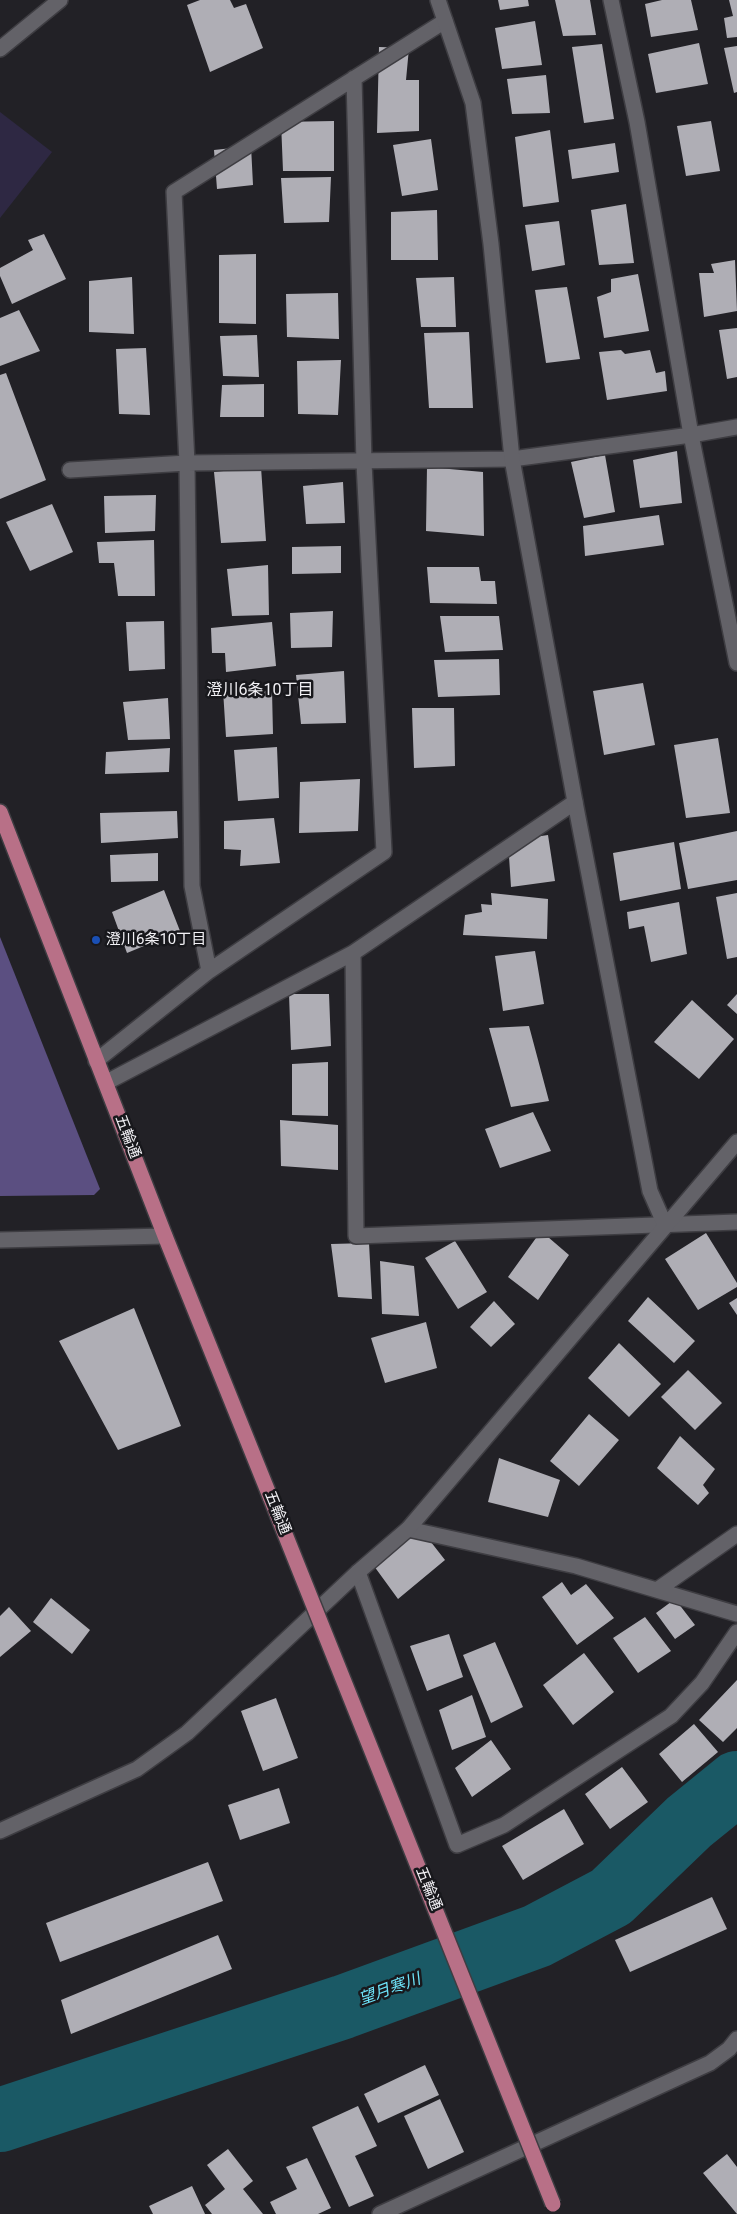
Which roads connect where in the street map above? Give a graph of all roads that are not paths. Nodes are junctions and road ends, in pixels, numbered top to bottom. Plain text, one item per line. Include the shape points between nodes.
1 (60, 0) edge
2 (438, 0) edge
3 (611, 0) edge
4 (445, 22) junction
5 (0, 49) edge
6 (354, 78) junction
7 (737, 426) edge
8 (691, 435) junction
9 (512, 459) junction
10 (187, 463) junction
11 (364, 463) junction
12 (70, 470) dead end
13 (737, 664) edge
14 (575, 802) junction
15 (0, 812) edge
16 (353, 953) junction
17 (209, 971) junction
18 (96, 1061) junction
19 (107, 1082) junction
20 (737, 1142) edge
21 (737, 1222) edge
22 (666, 1224) junction
23 (164, 1236) junction
24 (0, 1240) edge
25 (408, 1529) junction
26 (737, 1534) edge
27 (358, 1572) junction
28 (658, 1590) junction
29 (737, 1614) edge
30 (737, 1632) edge
31 (0, 1831) edge
32 (737, 2039) edge
33 (555, 2209) edge
34 (380, 2214) edge

1 - 5 street
2 - 4 street
3 - 8 street via 638,122
4 - 6 street
4 - 9 street via 473,103 491,244
6 - 10 street via 174,192
6 - 11 street
7 - 8 street
8 - 9 street
8 - 13 street
9 - 11 street
9 - 14 street
10 - 11 street
10 - 12 street
10 - 17 street via 192,886
11 - 17 street via 384,852
14 - 16 street
14 - 22 street via 650,1191
15 - 18 main road, 五輪通
16 - 19 street
16 - 22 street via 356,1236
17 - 18 street
18 - 19 main road, 五輪通
19 - 23 main road, 五輪通
20 - 22 street
21 - 22 street
22 - 25 street
23 - 24 street
23 - 33 main road, 五輪通, bridge
25 - 27 street
25 - 28 street via 576,1566
26 - 28 street
27 - 30 street via 457,1845 504,1825 670,1716 702,1683
27 - 31 street via 187,1733 137,1769
28 - 29 street
32 - 34 street via 710,2063

